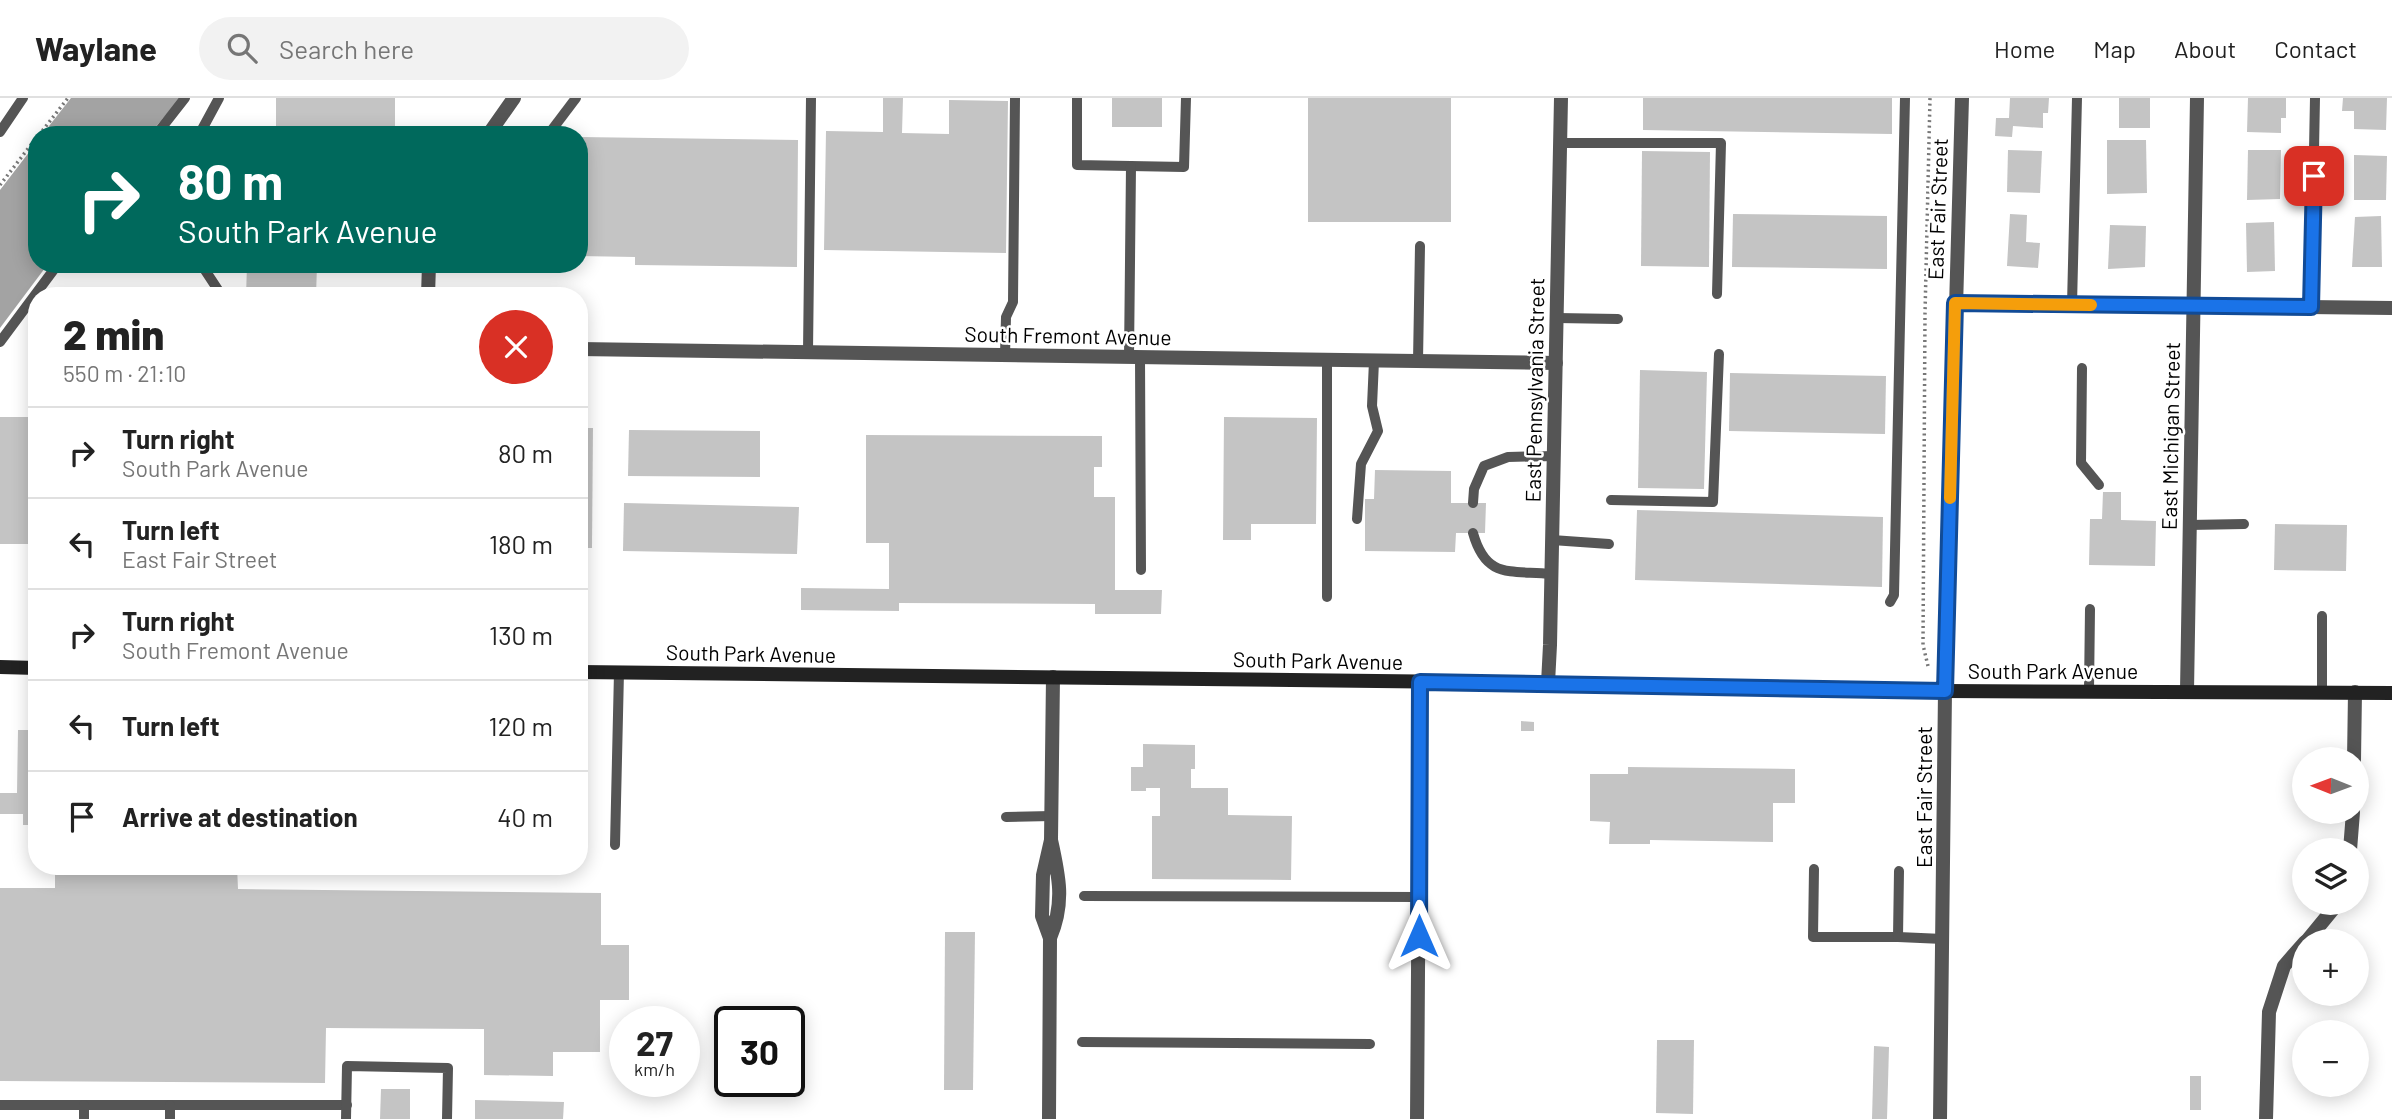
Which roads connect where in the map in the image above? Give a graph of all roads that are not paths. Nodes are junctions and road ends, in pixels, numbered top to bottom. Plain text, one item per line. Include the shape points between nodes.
1 (23, 98) edge
2 (185, 98) edge
3 (219, 98) edge
4 (514, 98) edge
5 (576, 98) edge
6 (811, 98) edge
7 (1015, 98) edge
8 (1077, 98) edge
9 (1186, 98) edge
10 (1561, 98) edge
11 (1905, 98) edge
12 (1962, 98) edge
13 (2077, 98) edge
14 (2197, 98) edge
15 (2315, 98) edge
16 (163, 126) edge
17 (204, 126) edge
18 (494, 126) edge
19 (555, 126) edge
20 (0, 132) edge
21 (1560, 143) junction
22 (1131, 166) junction
23 (1420, 246) dead end
24 (1717, 294) dead end
25 (1955, 303) junction
26 (28, 304) edge
27 (2072, 305) junction
28 (2193, 306) junction
29 (2311, 307) junction
30 (2392, 307) edge
31 (1557, 318) junction
32 (1618, 319) dead end
33 (0, 342) edge
34 (588, 349) edge
35 (808, 352) junction
36 (1719, 354) dead end
37 (1005, 355) junction
38 (1134, 357) junction
39 (1327, 360) junction
40 (1374, 361) junction
41 (1418, 361) junction
42 (1556, 363) junction
43 (2082, 368) dead end
44 (1554, 456) junction
45 (2099, 485) dead end
46 (1611, 500) dead end
47 (1473, 503) dead end
48 (1357, 519) dead end
49 (2244, 524) dead end
50 (2189, 525) junction
51 (1473, 533) dead end
52 (1552, 540) junction
53 (1609, 544) dead end
54 (1141, 570) dead end
55 (1551, 574) junction
56 (1326, 597) dead end
57 (1890, 602) dead end
58 (2090, 609) dead end
59 (2322, 616) dead end
60 (0, 667) edge
61 (28, 668) edge
62 (588, 672) edge
63 (619, 672) junction
64 (1053, 677) junction
65 (1420, 682) junction
66 (1548, 683) junction
67 (2089, 690) junction
68 (1945, 691) junction
69 (2187, 691) junction
70 (2322, 692) junction
71 (2355, 692) junction
72 (2392, 693) edge
73 (2354, 747) edge
74 (1052, 816) junction
75 (1006, 817) dead end
76 (615, 845) dead end
77 (1814, 869) dead end
78 (1899, 871) dead end
79 (1084, 896) dead end
80 (1419, 897) junction
81 (2328, 915) edge
82 (2316, 929) edge
83 (1898, 937) junction
84 (1943, 939) junction
85 (2292, 957) edge
86 (1082, 1042) dead end
87 (1370, 1044) dead end
88 (0, 1105) edge
89 (84, 1105) junction
90 (170, 1105) junction
91 (346, 1105) junction
92 (84, 1119) edge
93 (170, 1119) edge
94 (346, 1119) edge
95 (447, 1119) edge
96 (1049, 1119) edge
97 (1417, 1119) edge
98 (1940, 1119) edge
99 (2266, 1119) edge

1 - 20 lane
2 - 16 lane
3 - 17 lane
4 - 18 street
5 - 19 lane
6 - 35 lane
7 - 37 lane via 1013,302 1006,317
8 - 22 lane via 1077,165
9 - 22 lane via 1184,167
10 - 21 street, East Pennsylvania Street
11 - 57 lane via 1894,595
12 - 25 street, East Fair Street
13 - 27 lane
14 - 28 street, East Michigan Street
15 - 29 lane
21 - 24 lane via 1721,142
21 - 31 street, East Pennsylvania Street
22 - 38 lane
23 - 41 lane
25 - 27 street
25 - 68 street, East Fair Street
26 - 33 lane
27 - 28 street
28 - 29 street
28 - 50 street, East Michigan Street
29 - 30 street
31 - 32 lane
31 - 42 street, East Pennsylvania Street
34 - 35 street, South Fremont Avenue
35 - 37 street, South Fremont Avenue
36 - 46 lane via 1713,502
37 - 38 street, South Fremont Avenue
38 - 39 street, South Fremont Avenue
38 - 54 lane
39 - 40 street, South Fremont Avenue
39 - 56 lane
40 - 41 street, South Fremont Avenue
40 - 48 lane via 1372,406 1377,431 1361,464
41 - 42 street, South Fremont Avenue
42 - 44 street, East Pennsylvania Street
43 - 45 lane via 2081,463
44 - 47 lane via 1508,457 1484,466
44 - 52 street, East Pennsylvania Street
49 - 50 lane
50 - 69 street, East Michigan Street
51 - 55 lane via 1490,566
52 - 53 lane
52 - 55 street, East Pennsylvania Street
55 - 66 street, East Pennsylvania Street
58 - 67 lane
59 - 70 lane
60 - 61 main road
62 - 63 main road, South Park Avenue
63 - 64 main road, South Park Avenue
63 - 76 lane
64 - 65 main road, South Park Avenue
64 - 74 street
65 - 66 main road, South Park Avenue
65 - 80 street
66 - 68 main road, South Park Avenue
67 - 68 main road, South Park Avenue
67 - 69 main road, South Park Avenue
68 - 84 street, East Fair Street
69 - 70 main road, South Park Avenue
70 - 71 main road, South Park Avenue
71 - 72 main road, South Park Avenue
71 - 73 street
74 - 75 lane
74 - 96 street via 1042,916 1050,938
77 - 83 lane via 1813,937
78 - 83 lane
79 - 80 lane
80 - 97 street
81 - 82 street
83 - 84 lane
84 - 98 street, East Fair Street
85 - 99 street via 2284,967 2269,1012
86 - 87 lane
88 - 89 lane
89 - 90 lane
89 - 92 lane
90 - 91 lane
90 - 93 lane
91 - 94 lane
91 - 95 lane via 347,1066 448,1068

